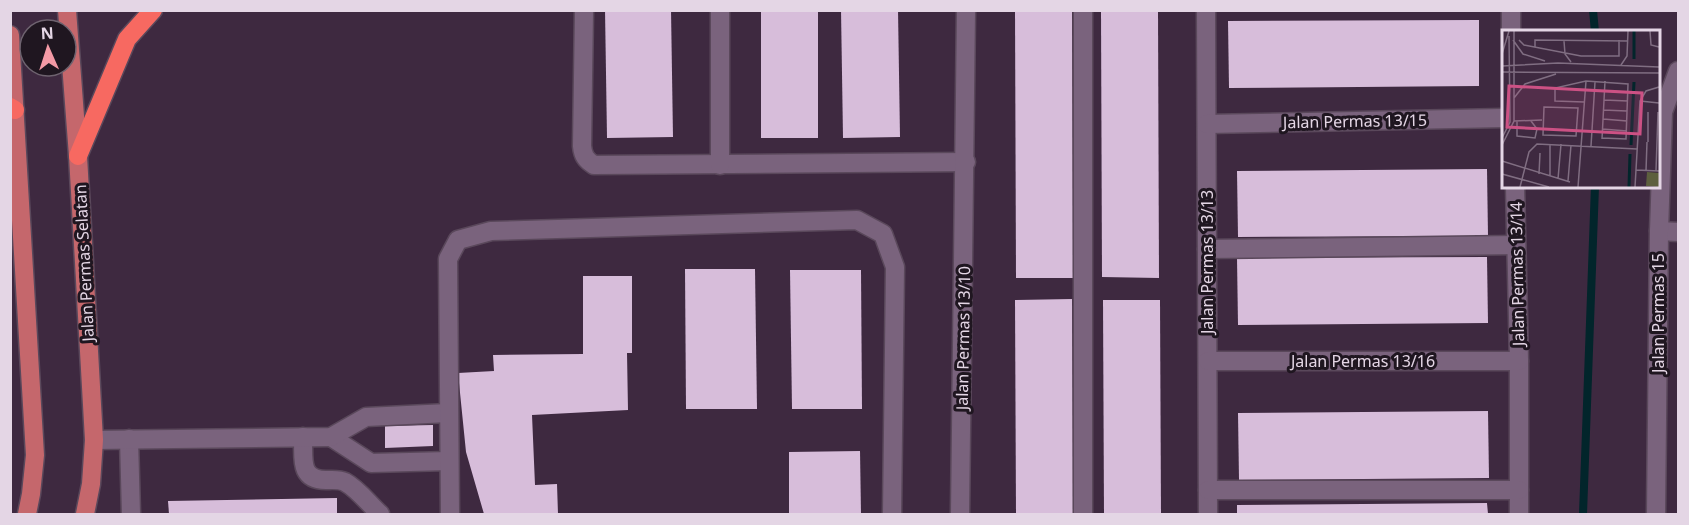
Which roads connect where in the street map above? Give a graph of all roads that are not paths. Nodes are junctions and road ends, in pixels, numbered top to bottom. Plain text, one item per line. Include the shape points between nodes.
1 (67, 10) edge
2 (153, 10) edge
3 (584, 10) edge
4 (720, 10) edge
5 (966, 10) edge
6 (1083, 10) edge
7 (1206, 10) edge
8 (1511, 10) edge
9 (1511, 30) edge
10 (10, 35) edge
11 (1678, 71) edge
12 (13, 108) edge
13 (1671, 112) edge
14 (1502, 118) edge
15 (1207, 124) junction
16 (78, 156) junction
17 (966, 162) junction
18 (720, 165) junction
19 (1515, 188) edge
20 (1659, 231) junction
21 (1678, 232) edge
22 (1516, 245) junction
23 (1207, 249) junction
24 (1208, 361) junction
25 (1519, 361) junction
26 (448, 413) junction
27 (303, 437) junction
28 (331, 437) junction
29 (94, 440) junction
30 (129, 440) junction
31 (449, 461) junction
32 (1208, 490) junction
33 (1519, 490) junction
34 (27, 514) edge
35 (85, 514) edge
36 (131, 514) edge
37 (380, 514) edge
38 (450, 514) edge
39 (892, 514) edge
40 (960, 514) edge
41 (1083, 514) edge
42 (1208, 514) edge
43 (1519, 514) edge
44 (1656, 514) edge

1 - 16 main road, Jalan Permas Selatan
2 - 16 highway via 127,39
3 - 18 street via 582,146 587,161 602,166
4 - 18 street
5 - 17 street, Jalan Permas 13/10
6 - 41 street
7 - 15 street, Jalan Permas 13/13
8 - 9 street
10 - 12 main road
11 - 13 street, Jalan Permas 15
12 - 34 main road via 35,455
13 - 20 street, Jalan Permas 15
14 - 15 street, Jalan Permas 13/15
15 - 23 street, Jalan Permas 13/13
16 - 29 main road, Jalan Permas Selatan
17 - 18 street
17 - 40 street, Jalan Permas 13/10
19 - 22 street, Jalan Permas 13/14
20 - 21 street
20 - 44 street, Jalan Permas 15
22 - 23 street
22 - 25 street, Jalan Permas 13/14
23 - 24 street, Jalan Permas 13/13
24 - 25 street, Jalan Permas 13/16
24 - 32 street, Jalan Permas 13/13
25 - 33 street, Jalan Permas 13/14
26 - 28 street via 366,417
26 - 31 street
26 - 39 street via 448,259 458,240 491,231 857,220 883,234 895,267
27 - 28 street
27 - 30 street
27 - 37 street via 308,476 346,482
28 - 31 street via 371,462
29 - 30 street
29 - 35 main road, Jalan Permas Selatan
30 - 36 street
31 - 38 street
32 - 33 street
32 - 42 street, Jalan Permas 13/13
33 - 43 street, Jalan Permas 13/14

